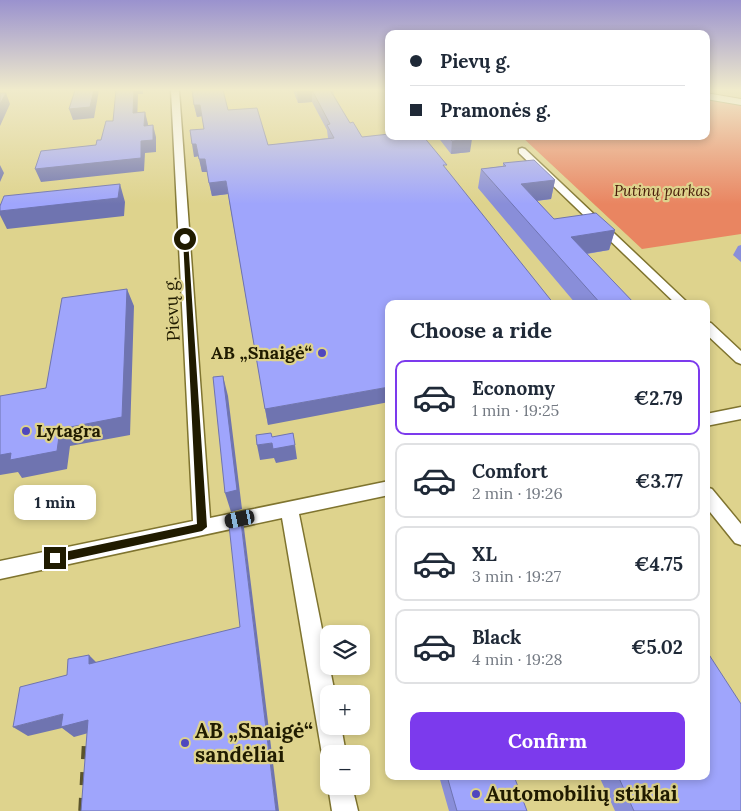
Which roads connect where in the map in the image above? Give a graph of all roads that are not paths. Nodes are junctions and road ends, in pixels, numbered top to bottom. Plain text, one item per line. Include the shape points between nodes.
1 (178, 128) edge
2 (522, 151) dead end
3 (678, 300) edge
4 (710, 330) edge
5 (741, 359) edge
6 (741, 413) edge
7 (710, 419) edge
8 (385, 489) edge
9 (710, 499) edge
10 (289, 508) junction
11 (202, 527) junction
12 (741, 536) edge
13 (0, 570) edge
14 (322, 685) edge
15 (342, 795) edge
16 (345, 811) edge

1 - 11 street, Pievų g.
2 - 3 street
4 - 5 street
6 - 7 street
8 - 10 street
9 - 12 street
10 - 11 street
10 - 14 street
11 - 13 street
15 - 16 street

